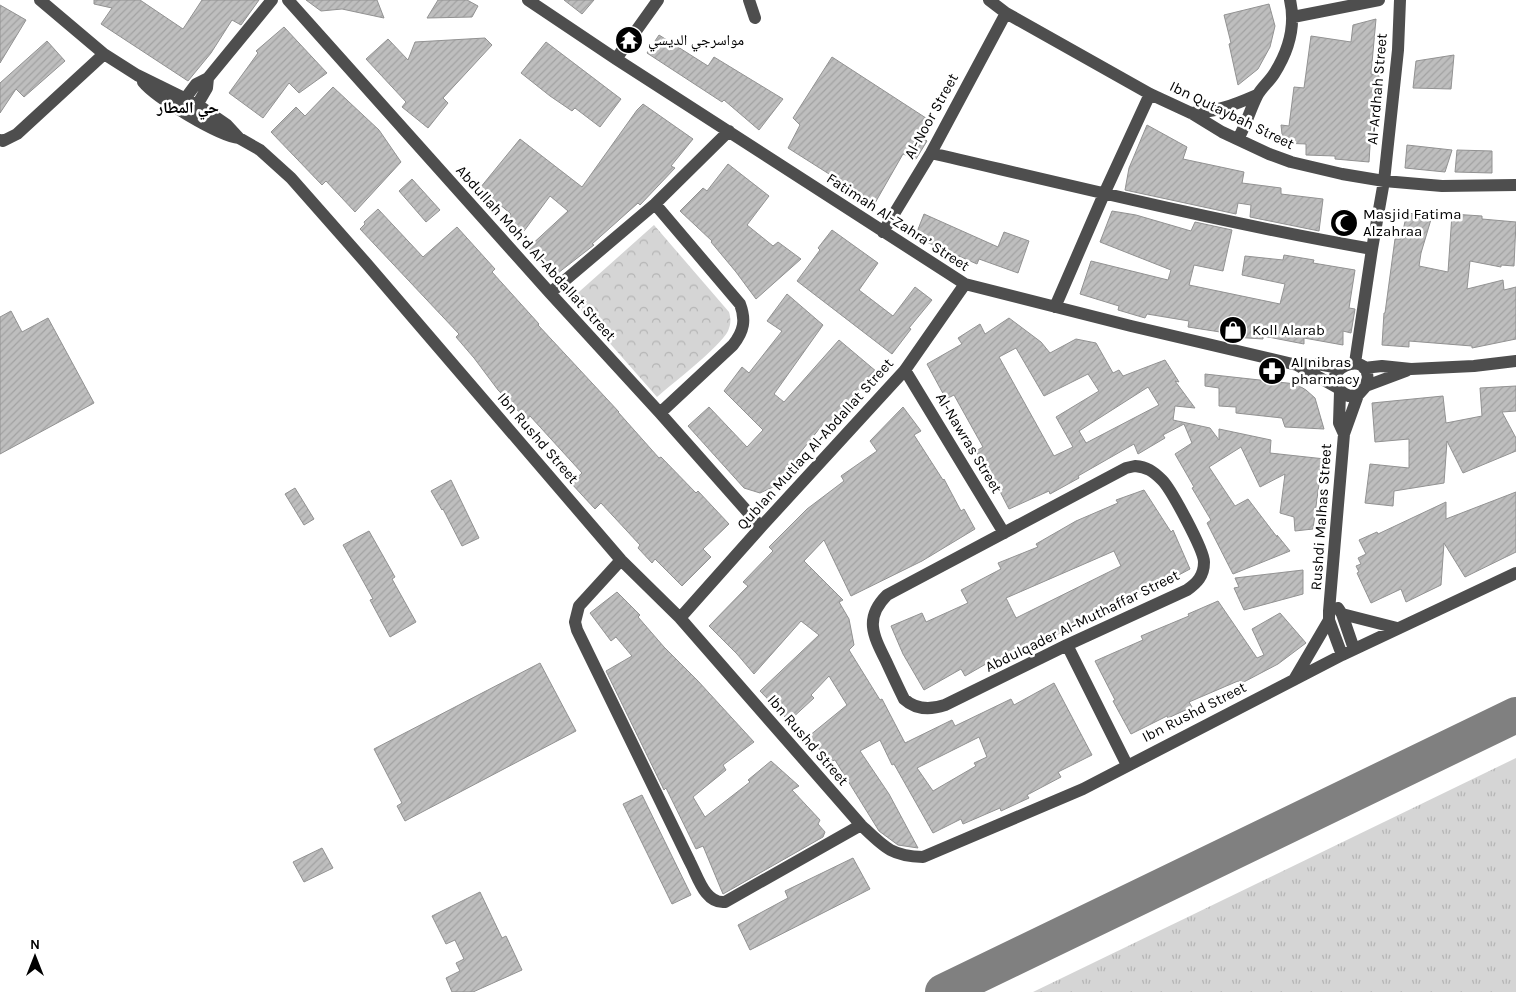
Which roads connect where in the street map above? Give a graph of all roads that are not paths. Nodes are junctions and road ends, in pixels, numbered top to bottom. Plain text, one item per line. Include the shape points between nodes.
1 (40, 0) edge
2 (272, 0) edge
3 (288, 0) edge
4 (528, 0) edge
5 (658, 0) edge
6 (749, 0) edge
7 (989, 0) edge
8 (1290, 0) edge
9 (1379, 0) edge
10 (1400, 0) edge
11 (1006, 13) junction
12 (1293, 17) junction
13 (755, 18) dead end
14 (104, 54) junction
15 (616, 59) junction
16 (208, 78) junction
17 (1150, 94) junction
18 (1257, 95) junction
19 (181, 103) junction
20 (194, 110) junction
21 (1190, 113) junction
22 (729, 131) junction
23 (1238, 139) junction
24 (0, 140) edge
25 (930, 153) junction
26 (1384, 181) junction
27 (1516, 185) edge
28 (1104, 194) junction
29 (655, 204) junction
30 (882, 232) junction
31 (1372, 249) junction
32 (965, 284) junction
33 (550, 293) junction
34 (1055, 306) junction
35 (1516, 361) edge
36 (1297, 365) junction
37 (1359, 366) junction
38 (1340, 368) junction
39 (1411, 369) junction
40 (905, 370) junction
41 (1339, 390) junction
42 (1362, 390) junction
43 (660, 413) junction
44 (1344, 434) junction
45 (761, 527) junction
46 (1004, 533) junction
47 (621, 560) junction
48 (1516, 573) edge
49 (1331, 602) junction
50 (1342, 614) junction
51 (680, 618) junction
52 (1329, 620) junction
53 (1397, 628) junction
54 (1067, 645) junction
55 (1354, 649) junction
56 (1342, 654) junction
57 (1296, 678) junction
58 (1126, 765) junction
59 (861, 825) junction

1 - 14 street, Ibn Rushd Street
2 - 16 street
3 - 33 street, Abdullah Moh’d Al-Abdallat Street
4 - 15 street, Fatimah Al-Zahra’ Street
5 - 15 street
6 - 13 street
7 - 11 street, Ibn Qutaybah Street
8 - 12 street
9 - 12 street
10 - 26 street, Al-Ardhah Street
11 - 17 street, Ibn Qutaybah Street
11 - 25 street, Al-Noor Street
12 - 18 street via 1284,54 1274,74
14 - 19 street, Ibn Rushd Street
14 - 24 street via 17,134
15 - 22 street, Fatimah Al-Zahra’ Street
16 - 19 street via 196,84
16 - 20 street via 207,88
17 - 21 street, Ibn Qutaybah Street
17 - 28 street
18 - 21 street via 1211,112
18 - 23 street
19 - 20 street, Ibn Rushd Street
20 - 47 street, Ibn Rushd Street via 228,126 291,178
21 - 23 street, Ibn Qutaybah Street
22 - 29 street
22 - 30 street, Fatimah Al-Zahra’ Street
23 - 26 street, Ibn Qutaybah Street via 1292,162
25 - 28 street
25 - 30 street, Al-Noor Street
26 - 27 street, Ibn Qutaybah Street via 1442,186
26 - 31 street
28 - 31 street
28 - 34 street
29 - 33 street
29 - 43 street via 740,304 744,322 733,345
30 - 32 street, Fatimah Al-Zahra’ Street
31 - 37 street
32 - 34 street, Fatimah Al-Zahra’ Street
32 - 40 street, Qublan Mutlaq Al-Abdallat Street
33 - 43 street, Abdullah Moh’d Al-Abdallat Street
34 - 36 street, Fatimah Al-Zahra’ Street
35 - 39 street
36 - 38 street, Fatimah Al-Zahra’ Street
36 - 41 street, Fatimah Al-Zahra’ Street
37 - 38 street via 1344,364
37 - 39 street
37 - 42 street via 1368,380
38 - 41 street via 1335,381
39 - 42 street
40 - 45 street, Qublan Mutlaq Al-Abdallat Street
40 - 46 street, Al-Nawras Street
41 - 42 street via 1349,396
41 - 44 street, Rushdi Malhas Street via 1339,423
42 - 44 street, Rushdi Malhas Street
43 - 45 street, Abdullah Moh’d Al-Abdallat Street
44 - 49 street, Rushdi Malhas Street
45 - 51 street, Qublan Mutlaq Al-Abdallat Street
46 - 54 street, Abdulqader Al-Muthaffar Street via 887,595 879,603 874,612 872,630 904,699 918,708 945,706
46 - 54 street, Abdulqader Al-Muthaffar Street via 1126,468 1147,467 1169,488 1202,554 1203,568 1197,583
47 - 51 street, Ibn Rushd Street
47 - 59 street via 579,606 575,622 577,630 708,896 725,902
48 - 53 street, Ibn Rushd Street
49 - 50 street, Rushdi Malhas Street
49 - 52 street, Rushdi Malhas Street
50 - 53 street
50 - 55 street, Rushdi Malhas Street
51 - 59 street, Ibn Rushd Street
52 - 56 street, Rushdi Malhas Street
52 - 57 street
53 - 55 street, Ibn Rushd Street
54 - 58 street
55 - 56 street, Ibn Rushd Street
56 - 57 street, Ibn Rushd Street
57 - 58 street, Ibn Rushd Street
58 - 59 street, Ibn Rushd Street via 1082,789 923,857 890,851

